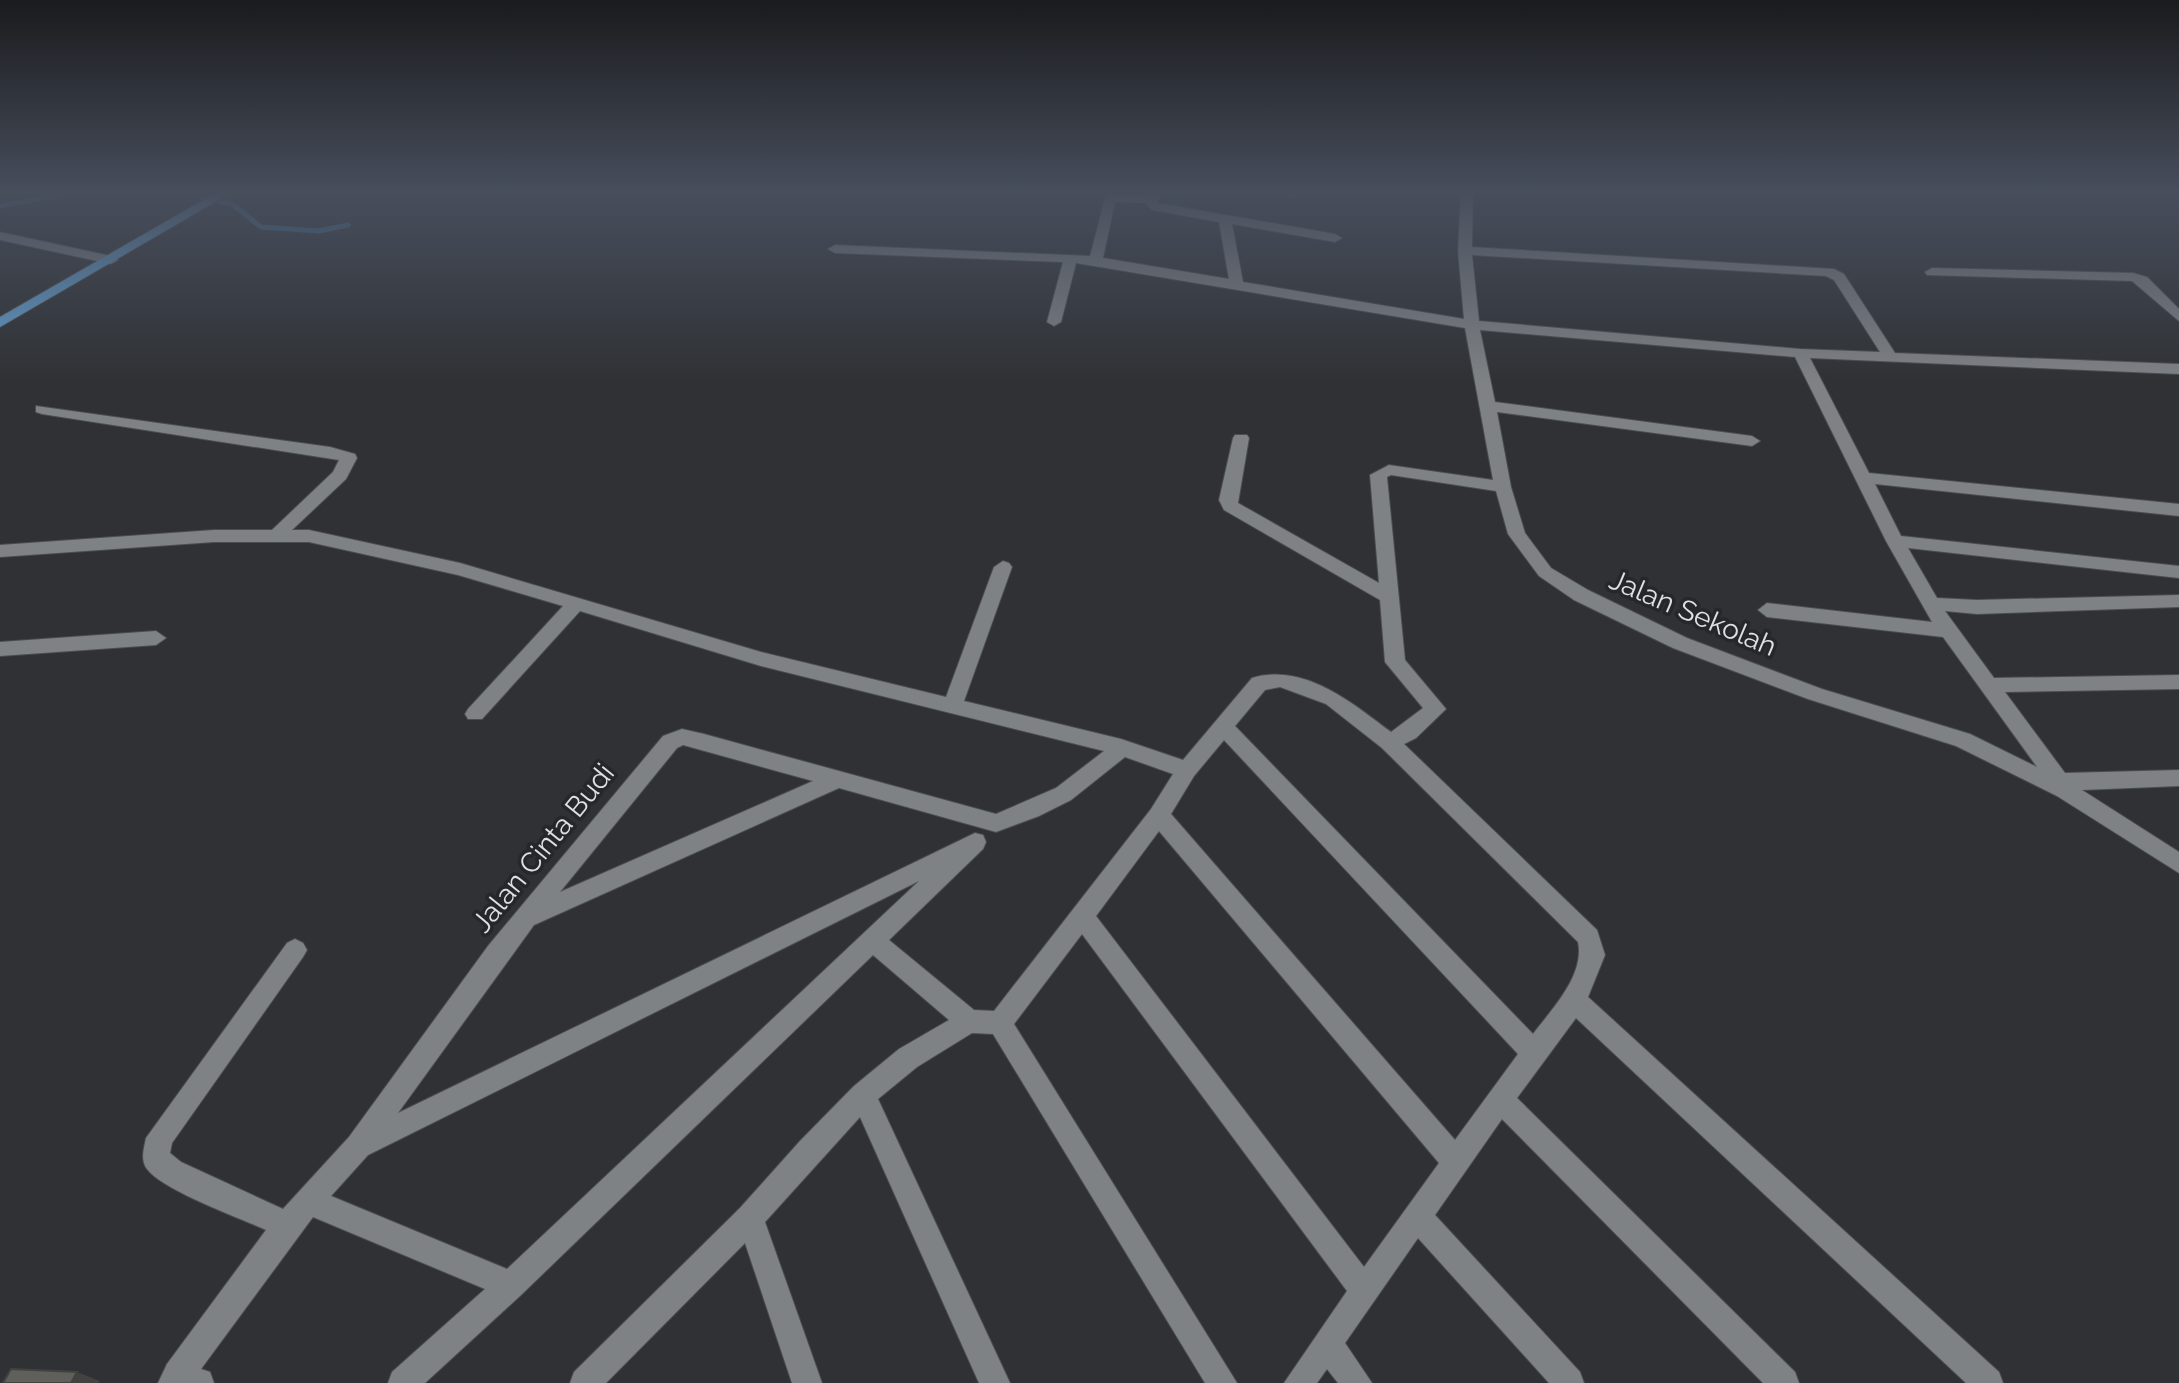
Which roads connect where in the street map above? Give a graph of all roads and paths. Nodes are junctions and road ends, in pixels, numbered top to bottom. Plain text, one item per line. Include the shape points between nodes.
1 (90, 256) edge
2 (119, 256) edge
3 (1006, 256) edge
4 (1097, 256) edge
5 (1232, 256) edge
6 (1465, 256) edge
7 (1544, 256) edge
8 (1071, 258) junction
9 (111, 260) junction
10 (1096, 261) junction
11 (1932, 272) dead end
12 (1237, 285) junction
13 (2179, 317) edge
14 (1054, 322) dead end
15 (0, 323) edge
16 (1472, 325) junction
17 (1800, 353) junction
18 (1890, 356) junction
19 (2179, 369) edge
20 (1489, 406) junction
21 (42, 409) dead end
22 (1241, 438) dead end
23 (1752, 441) dead end
24 (1863, 478) junction
25 (1503, 487) junction
26 (2179, 510) edge
27 (277, 535) junction
28 (1895, 541) junction
29 (0, 551) edge
30 (1003, 567) dead end
31 (2179, 572) edge
32 (1389, 597) junction
33 (2179, 601) edge
34 (577, 603) junction
35 (1932, 604) junction
36 (1767, 610) dead end
37 (1950, 631) junction
38 (156, 638) dead end
39 (0, 649) edge
40 (2179, 682) edge
41 (1991, 685) junction
42 (952, 707) junction
43 (475, 714) dead end
44 (1224, 727) junction
45 (1389, 742) junction
46 (1121, 747) junction
47 (1187, 770) junction
48 (2179, 778) edge
49 (838, 779) junction
50 (2063, 786) junction
51 (1159, 815) junction
52 (996, 823) junction
53 (975, 842) junction
54 (2179, 864) edge
55 (1082, 916) junction
56 (525, 918) junction
57 (872, 940) junction
58 (295, 950) dead end
59 (1574, 1000) junction
60 (969, 1021) junction
61 (1000, 1023) junction
62 (1534, 1053) junction
63 (863, 1095) junction
64 (1500, 1099) junction
65 (358, 1146) junction
66 (1455, 1161) junction
67 (309, 1201) junction
68 (1417, 1216) junction
69 (750, 1218) junction
70 (287, 1225) junction
71 (511, 1285) junction
72 (1364, 1290) junction
73 (1327, 1344) junction
74 (608, 1372) edge
75 (183, 1380) edge
76 (403, 1383) edge
77 (585, 1383) edge
78 (807, 1383) edge
79 (995, 1383) edge
80 (1222, 1383) edge
81 (1299, 1383) edge
82 (1357, 1383) edge
83 (1569, 1383) edge
84 (1784, 1383) edge
85 (1988, 1383) edge

1 - 9 street
2 - 9 main road
3 - 8 street
4 - 10 street
5 - 12 street
6 - 16 street, Jalan Sekolah
7 - 18 street via 1829,272 1839,277
8 - 10 street
8 - 14 street
9 - 15 main road
10 - 12 street
11 - 13 street via 2133,277
12 - 16 street
16 - 17 street
16 - 20 street, Jalan Sekolah
17 - 18 street
17 - 24 street
18 - 19 street
20 - 23 street
20 - 25 street, Jalan Sekolah
21 - 27 street via 349,458 340,475
22 - 32 street via 1230,506
24 - 26 street
24 - 28 street
25 - 32 street via 1380,472
25 - 50 street, Jalan Sekolah via 1517,534 1532,558 1581,595 1680,643 1963,740
27 - 29 street
27 - 34 street via 396,553
28 - 31 street
28 - 35 street
30 - 42 street
32 - 45 street via 1395,662 1436,709
33 - 35 street
34 - 42 street via 761,659
34 - 43 street
35 - 37 street
36 - 37 street
37 - 41 street
38 - 39 street
40 - 41 street
41 - 50 street
42 - 46 street
44 - 45 street via 1259,683 1281,680 1333,699
44 - 47 street
44 - 62 street
45 - 59 street via 1589,937 1593,955
46 - 47 street
46 - 52 street via 1088,779 1035,811
47 - 51 street
48 - 50 street
49 - 52 street, Jalan Cinta Budi
49 - 56 street
49 - 56 street, Jalan Cinta Budi via 693,739 675,739
50 - 54 street, Jalan Sekolah
51 - 55 street
51 - 66 street
52 - 53 street
53 - 57 street
53 - 65 street
55 - 61 street
55 - 72 street
56 - 65 street, Jalan Cinta Budi
57 - 60 street
57 - 71 street
58 - 70 street via 159,1138 156,1159 171,1172
59 - 62 street
59 - 85 street
60 - 61 street
60 - 63 street via 908,1058
61 - 80 street
62 - 64 street
63 - 69 street
63 - 79 street
64 - 66 street
64 - 84 street
65 - 67 street, Jalan Cinta Budi
66 - 68 street
67 - 70 street, Jalan Cinta Budi
67 - 71 street
68 - 72 street
68 - 83 street
69 - 74 street
69 - 78 street
70 - 75 street, Jalan Cinta Budi
71 - 76 street
72 - 73 street
73 - 81 street
73 - 82 street
74 - 77 street

